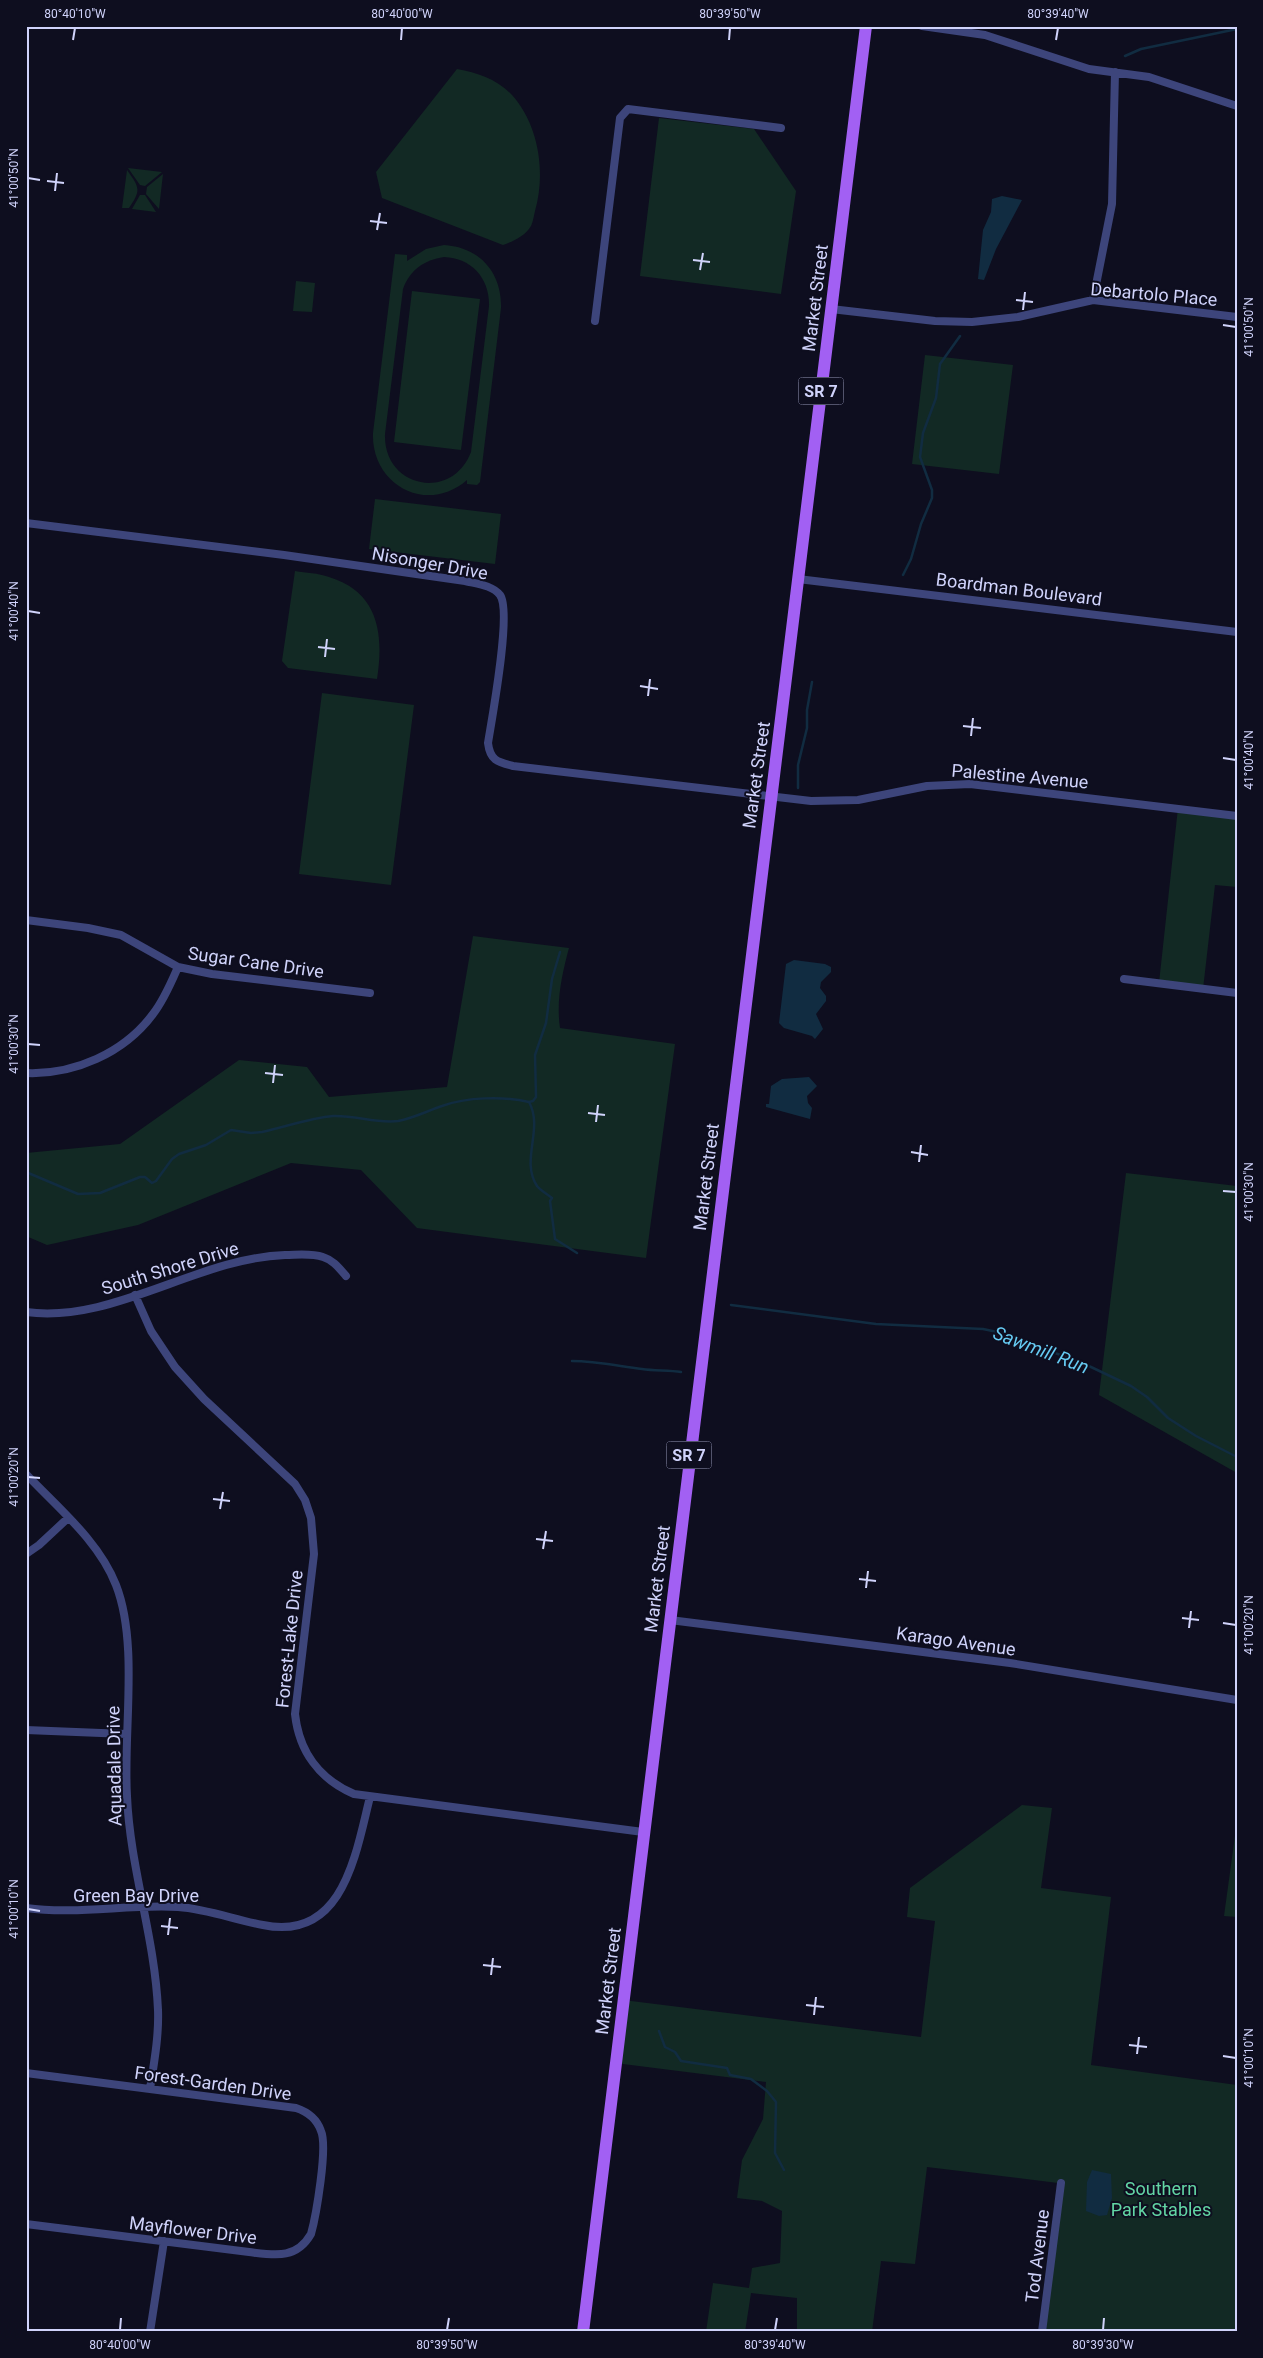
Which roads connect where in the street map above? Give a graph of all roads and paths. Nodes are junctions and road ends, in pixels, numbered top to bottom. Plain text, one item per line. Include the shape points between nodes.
1 (866, 26) edge
2 (922, 26) edge
3 (1115, 72) junction
4 (1237, 106) edge
5 (781, 128) dead end
6 (1093, 300) junction
7 (831, 309) junction
8 (1237, 317) edge
9 (596, 321) dead end
10 (26, 523) edge
11 (798, 579) junction
12 (1237, 632) edge
13 (771, 796) junction
14 (1237, 816) edge
15 (26, 920) edge
16 (178, 967) junction
17 (1124, 979) dead end
18 (1237, 993) edge
19 (370, 994) dead end
20 (26, 1073) edge
21 (346, 1276) dead end
22 (135, 1295) junction
23 (26, 1312) edge
24 (26, 1474) edge
25 (68, 1518) junction
26 (26, 1554) edge
27 (670, 1620) junction
28 (1237, 1700) edge
29 (26, 1730) edge
30 (126, 1734) junction
31 (370, 1797) junction
32 (644, 1832) junction
33 (26, 1908) edge
34 (143, 1908) junction
35 (26, 2073) edge
36 (150, 2089) junction
37 (1061, 2183) dead end
38 (317, 2197) joint
39 (26, 2224) edge
40 (164, 2242) junction
41 (150, 2332) edge
42 (582, 2332) edge
43 (1042, 2332) edge

1 - 7 main road, Market Street / SR 7
2 - 3 street via 985,35 1088,68
3 - 4 street via 1150,77
3 - 6 street via 1112,205
5 - 9 street via 628,109 620,118
6 - 7 street, Debartolo Place via 1018,317 972,322
6 - 8 street, Debartolo Place
7 - 11 main road, Market Street / SR 7
10 - 13 street, Nisonger Drive via 284,555 485,586 499,594 504,606 488,743 491,757 513,766
11 - 12 street, Boardman Boulevard
11 - 13 main road, Market Street / SR 7
13 - 14 street, Palestine Avenue via 845,801 926,786 970,784
13 - 27 main road, Market Street / SR 7
15 - 16 street, Sugar Cane Drive via 121,935
16 - 19 street, Sugar Cane Drive
16 - 20 street via 163,999 131,1038 81,1066 48,1073
17 - 18 street
21 - 22 street, South Shore Drive via 324,1257 302,1254 273,1256 226,1264
22 - 23 street, South Shore Drive via 69,1313
22 - 31 street, Forest-Lake Drive via 151,1331 175,1367 204,1399 291,1479 304,1500 313,1530 314,1554 295,1702 296,1728 305,1753 330,1781 354,1794
24 - 25 street, Aquadale Drive
25 - 26 street
25 - 30 street, Aquadale Drive via 101,1555 121,1598 127,1637
27 - 28 street, Karago Avenue via 1010,1663
27 - 32 main road, Market Street / SR 7
29 - 30 street
30 - 34 street, Aquadale Drive via 129,1823
31 - 32 street, Forest-Lake Drive
31 - 34 street, Green Bay Drive via 344,1887 330,1906 309,1920 272,1927 201,1910
32 - 42 main road, Market Street / SR 7
33 - 34 street, Green Bay Drive
34 - 36 street, Aquadale Drive via 158,2010
35 - 36 street, Forest-Garden Drive
36 - 38 street, Forest-Garden Drive via 287,2107 308,2113 316,2120 323,2136
37 - 43 street, Tod Avenue
38 - 40 street, Mayflower Drive via 311,2234 303,2246 290,2254
39 - 40 street, Mayflower Drive
40 - 41 street

